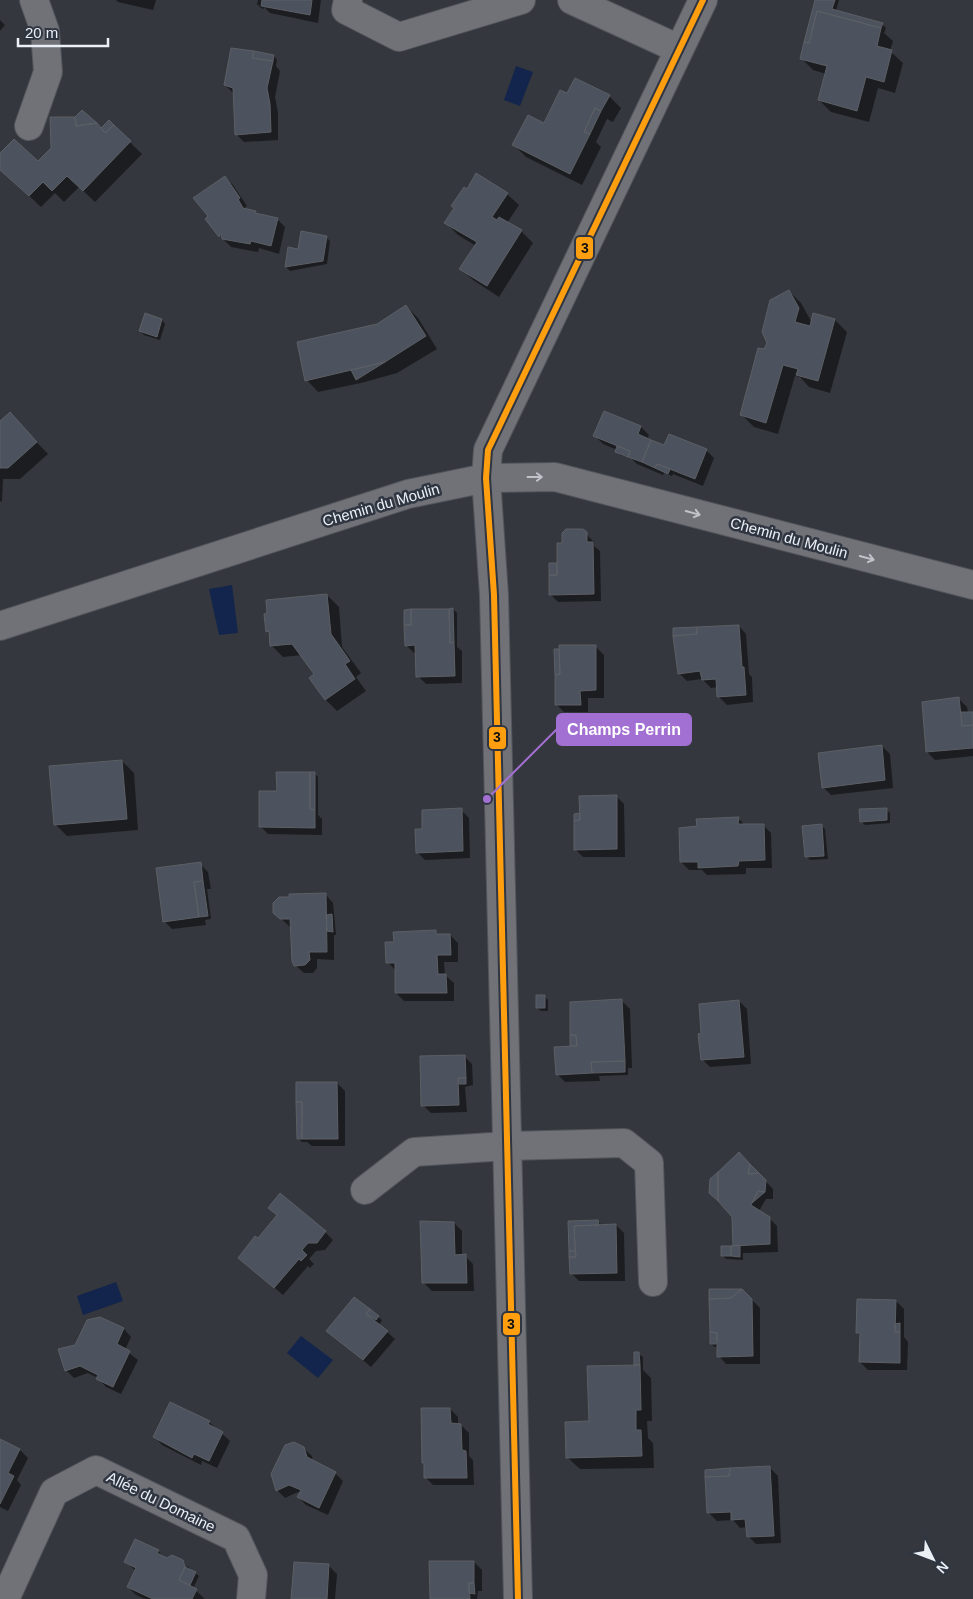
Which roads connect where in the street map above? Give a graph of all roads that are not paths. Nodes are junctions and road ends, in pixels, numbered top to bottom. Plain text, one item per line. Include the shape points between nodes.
1 (34, 0) edge
2 (348, 0) edge
3 (521, 0) edge
4 (572, 0) edge
5 (703, 0) edge
6 (679, 49) junction
7 (29, 126) dead end
8 (486, 478) junction
9 (973, 585) edge
10 (0, 626) edge
11 (508, 1146) junction
12 (364, 1190) dead end
13 (653, 1282) dead end
14 (5, 1599) edge
15 (251, 1599) edge
16 (518, 1599) edge

1 - 7 street via 45,31 48,72
2 - 3 street via 346,10 399,38
4 - 6 street
5 - 6 street
6 - 8 street via 488,450
8 -> 9 street, Chemin du Moulin via 555,477
8 - 10 street, Chemin du Moulin via 408,494
8 - 11 street via 494,596
11 - 12 street via 414,1152
11 - 13 street via 624,1143 649,1163
11 - 16 street
14 - 15 street, Allée du Domaine via 54,1492 96,1470 236,1538 253,1575

